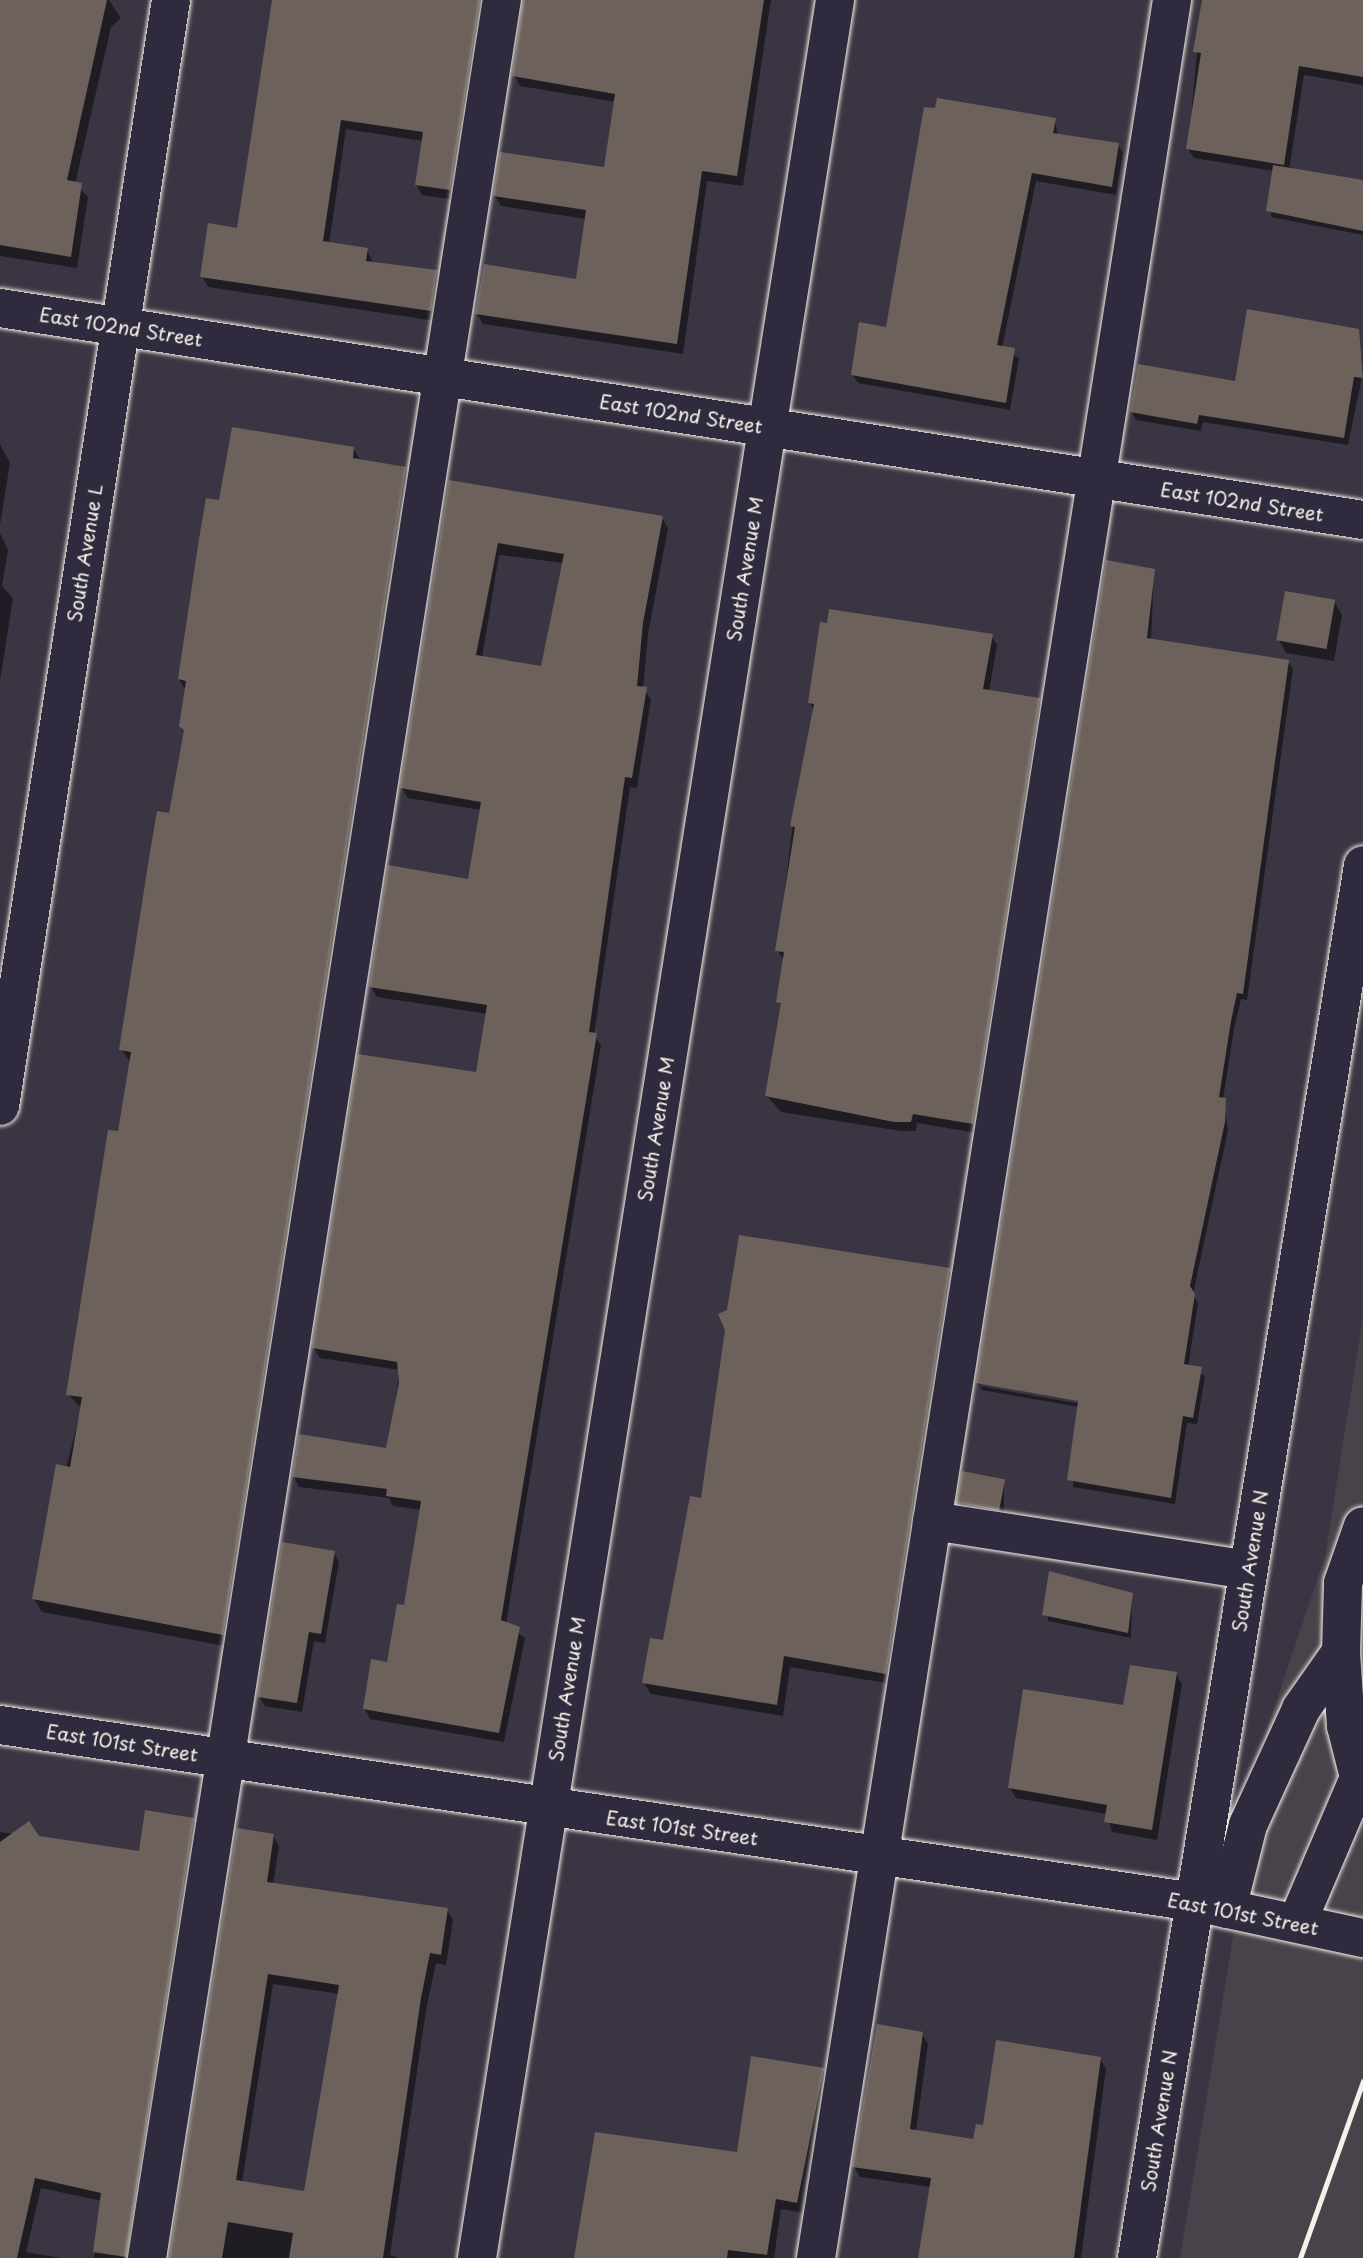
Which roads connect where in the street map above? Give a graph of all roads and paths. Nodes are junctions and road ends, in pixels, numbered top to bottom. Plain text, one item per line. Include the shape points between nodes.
1 (171, 0) edge
2 (502, 0) edge
3 (835, 0) edge
4 (1172, 0) edge
5 (0, 308) edge
6 (120, 327) junction
7 (443, 377) junction
8 (768, 428) junction
9 (1097, 479) junction
10 (1363, 520) edge
11 (1363, 864) edge
12 (0, 1106) edge
13 (932, 1521) junction
14 (1363, 1526) edge
15 (1248, 1570) junction
16 (1341, 1652) junction
17 (0, 1725) edge
18 (224, 1759) junction
19 (1361, 1773) edge
20 (548, 1808) junction
21 (879, 1856) junction
22 (1211, 1906) junction
23 (1297, 1923) junction
24 (1363, 1938) edge
25 (148, 2258) edge
26 (477, 2258) edge
27 (816, 2258) edge
28 (1137, 2258) edge

1 - 6 street, South Avenue L
2 - 7 street
3 - 8 street, South Avenue M
4 - 9 street
5 - 6 street, East 102nd Street
6 - 7 street, East 102nd Street
6 - 12 street, South Avenue L
7 - 8 street, East 102nd Street
7 - 18 street
8 - 9 street, East 102nd Street
8 - 20 street, South Avenue M
9 - 10 street, East 102nd Street
9 - 13 street
11 - 15 street, South Avenue N
13 - 15 street
13 - 21 street
14 - 16 street via 1343,1583
15 - 22 street, South Avenue N
16 - 19 street via 1346,1726
16 - 22 street via 1320,1675
17 - 18 street, East 101st Street
18 - 20 street, East 101st Street
18 - 25 street
19 - 23 street
20 - 21 street, East 101st Street
20 - 26 street, South Avenue M
21 - 22 street, East 101st Street
21 - 27 street
22 - 23 street, East 101st Street
22 - 28 street, South Avenue N
23 - 24 street, East 101st Street

